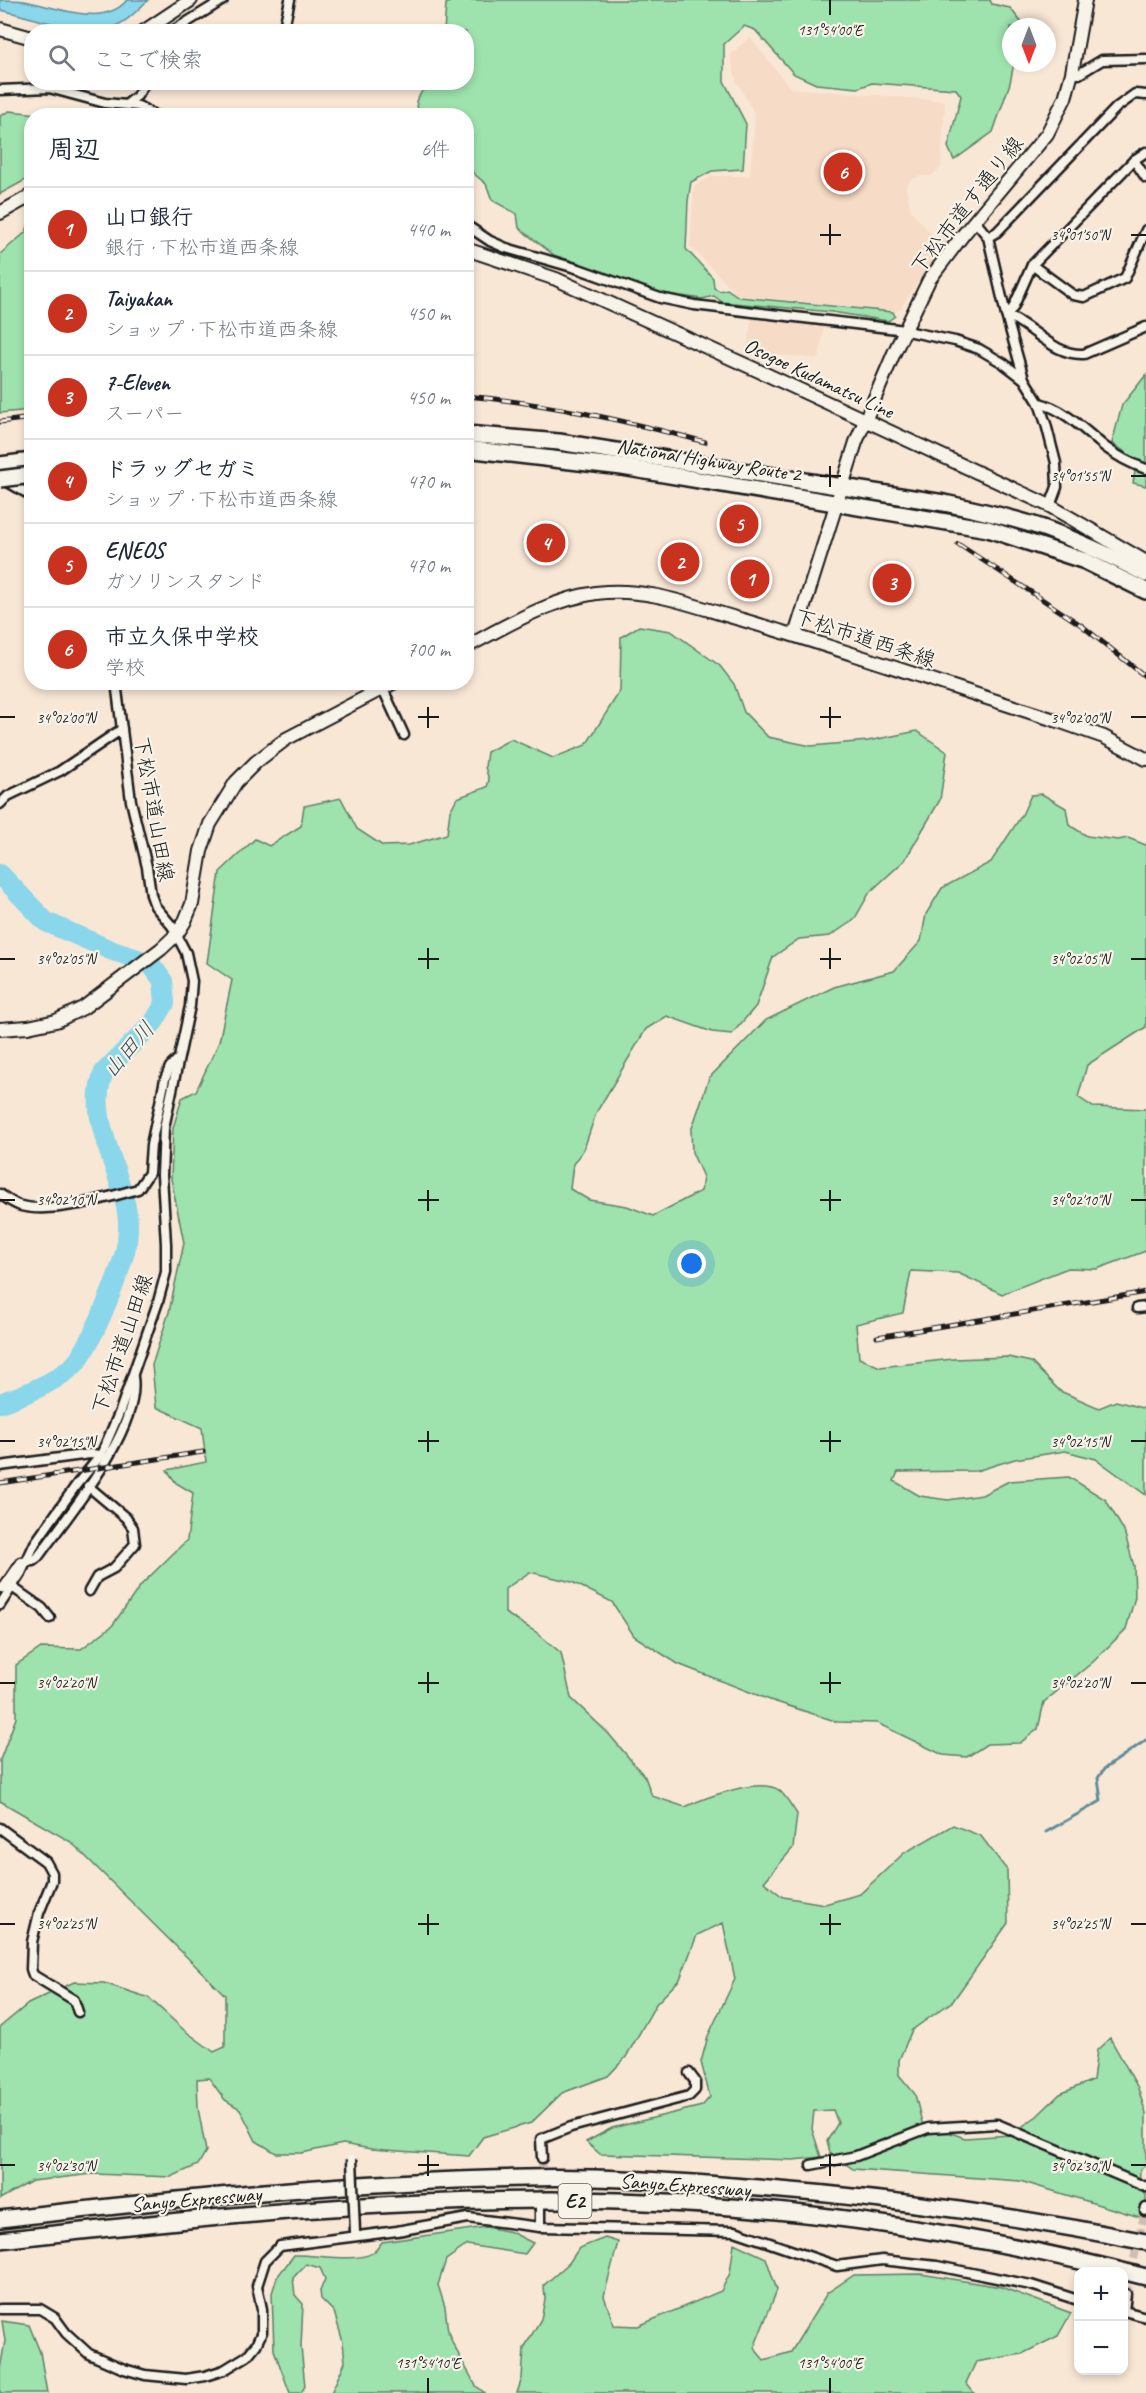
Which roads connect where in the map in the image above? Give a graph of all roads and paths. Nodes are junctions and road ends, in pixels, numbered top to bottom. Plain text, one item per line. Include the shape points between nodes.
1 (191, 0) edge
2 (223, 0) edge
3 (290, 0) edge
4 (1085, 0) edge
5 (155, 24) edge
6 (184, 24) edge
7 (285, 24) edge
8 (0, 29) edge
9 (24, 36) edge
10 (1146, 59) edge
11 (1072, 73) junction
12 (24, 89) edge
13 (0, 90) edge
14 (56, 90) edge
15 (140, 90) edge
16 (1146, 95) edge
17 (127, 104) junction
18 (142, 108) edge
19 (1146, 152) edge
20 (1134, 160) junction
21 (1146, 178) edge
22 (24, 200) edge
23 (0, 213) edge
24 (975, 221) junction
25 (474, 230) edge
26 (1146, 230) edge
27 (988, 237) junction
28 (474, 252) edge
29 (1032, 265) junction
30 (1006, 315) junction
31 (1146, 327) edge
32 (905, 330) junction
33 (1024, 379) junction
34 (1039, 403) junction
35 (865, 421) junction
36 (474, 435) edge
37 (474, 450) edge
38 (24, 462) edge
39 (0, 465) edge
40 (1146, 469) edge
41 (24, 476) edge
42 (0, 477) edge
43 (842, 486) junction
44 (24, 491) edge
45 (838, 502) junction
46 (1050, 506) junction
47 (1146, 562) edge
48 (1146, 574) edge
49 (1146, 591) edge
50 (795, 635) junction
51 (474, 642) edge
52 (117, 690) edge
53 (381, 690) edge
54 (383, 690) edge
55 (122, 729) junction
56 (404, 735) dead end
57 (1146, 759) edge
58 (0, 804) edge
59 (177, 934) junction
60 (0, 1029) edge
61 (178, 1058) junction
62 (0, 1194) edge
63 (132, 1373) junction
64 (101, 1455) junction
65 (0, 1466) edge
66 (88, 1486) junction
67 (26, 1562) junction
68 (12, 1587) junction
69 (0, 1588) edge
70 (89, 1591) dead end
71 (2, 1601) edge
72 (50, 1618) dead end
73 (0, 1828) edge
74 (78, 2012) dead end
75 (689, 2073) dead end
76 (542, 2158) tunnel mouth
77 (352, 2159) dead end
78 (811, 2165) dead end
79 (1146, 2187) edge
80 (540, 2209) tunnel mouth
81 (0, 2219) edge
82 (540, 2227) junction
83 (356, 2234) junction
84 (0, 2240) edge
85 (1146, 2242) edge
86 (1146, 2277) edge
87 (1074, 2299) edge
88 (0, 2309) edge
89 (1128, 2311) edge
90 (1146, 2317) edge

1 - 5 street
2 - 6 street
3 - 7 street
4 - 11 street, 下松市道す通り線
8 - 9 street
10 - 11 street via 1102,60 1079,74
11 - 24 street, 下松市道す通り線 via 1065,98 1047,134
12 - 13 street
14 - 17 street via 97,102
15 - 17 street
16 - 27 street via 1135,94 1117,107
17 - 18 street
19 - 20 street
20 - 21 street
20 - 29 street
22 - 23 street
24 - 27 street
24 - 32 street, 下松市道す通り線 via 929,280
25 - 32 street via 506,248 660,298
26 - 29 street via 1125,278 1084,297 1073,296
27 - 30 street
28 - 35 street, Osogoe Kudamatsu Line via 556,279
29 - 30 street
30 - 31 street via 1061,351 1074,355
30 - 33 street
32 - 33 street via 979,350
32 - 35 street, 下松市道す通り線
33 - 34 street
34 - 40 street via 1082,427 1133,465
34 - 46 street via 1056,463 1057,487
35 - 43 street, 下松市道す通り線
35 - 46 street, Osogoe Kudamatsu Line
36 - 43 highway, National Highway Route 2 via 559,442
37 - 45 highway, National Highway Route 2 via 622,467
38 - 39 highway
41 - 42 highway, bridge
42 - 44 street
43 - 45 street, 下松市道す通り線
43 - 48 highway, National Highway Route 2 via 994,514 1089,546
45 - 49 highway, National Highway Route 2 via 988,529 1085,561
45 - 50 street, 下松市道す通り線
46 - 47 street, Osogoe Kudamatsu Line
50 - 51 street, 下松市道西条線 via 654,594 630,591 575,597 545,607
50 - 57 street, 下松市道西条線 via 1104,737
52 - 55 street, 下松市道山田線
53 - 59 street via 286,739 236,782 210,824 192,904
54 - 56 street
55 - 58 street via 60,771 8,796
55 - 59 street, 下松市道山田線 via 131,801 151,895
59 - 60 street via 83,1008 56,1021
59 - 61 street, 下松市道山田線 via 190,962 192,981
61 - 62 street via 165,1079 148,1173 138,1189 49,1208 22,1206
61 - 63 street, 下松市道山田線 via 162,1156 166,1272
63 - 64 street, 下松市道山田線
63 - 66 street via 132,1393 121,1436
64 - 65 street
64 - 67 street, 下松市道山田線 via 35,1543
66 - 67 street via 38,1557
66 - 70 street via 126,1518 133,1528 135,1544 114,1568 97,1577
67 - 68 street, 下松市道山田線
67 - 69 street via 21,1562
68 - 71 street, 下松市道山田線
68 - 72 street
73 - 74 street via 46,1862 52,1873 32,1942 31,1969 33,1975 74,2000
75 - 76 street via 695,2081 695,2090 689,2096 571,2127 541,2139
77 - 83 street, bridge
78 - 79 street via 856,2156 928,2128 997,2124
80 - 82 street
81 - 85 highway, Sanyo Expressway / E2 via 340,2186 528,2178 612,2179 900,2201 993,2213
82 - 83 street via 468,2218
82 - 87 street via 735,2231 837,2266 882,2260 937,2266 1031,2285
83 - 88 street via 280,2246 265,2261 257,2286 262,2332 256,2345 224,2370 205,2376 186,2379 124,2369 88,2354 55,2318 40,2309
84 - 86 highway, Sanyo Expressway / E2 via 231,2216 354,2208 527,2200 619,2201 714,2206 898,2227 988,2241
89 - 90 street

